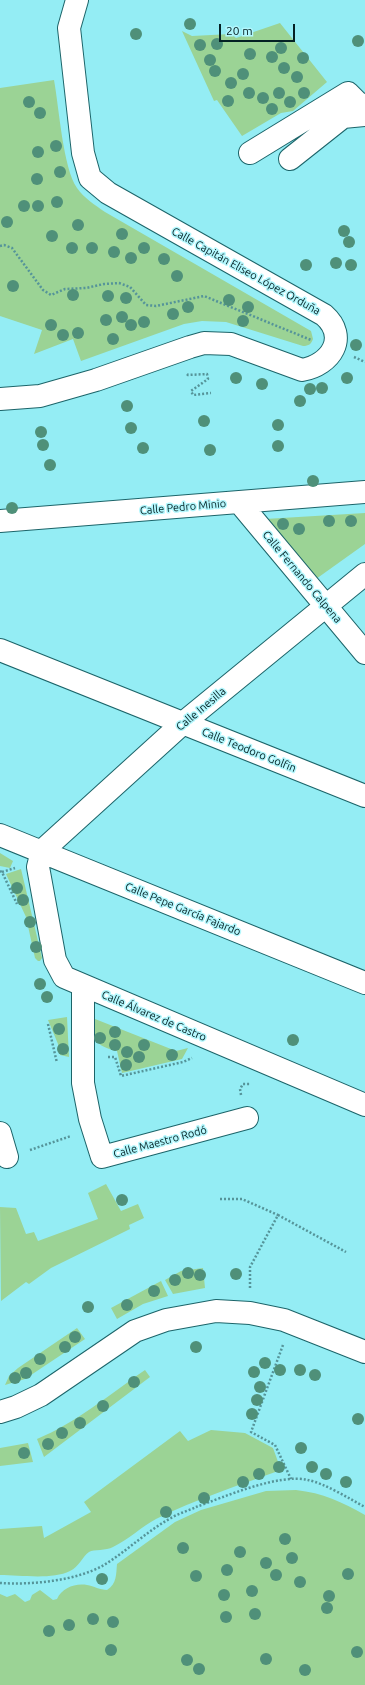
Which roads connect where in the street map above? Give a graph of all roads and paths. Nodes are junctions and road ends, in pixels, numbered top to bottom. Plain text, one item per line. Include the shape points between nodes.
1 (77, 0) edge
2 (365, 105) edge
3 (365, 115) edge
4 (250, 153) dead end
5 (290, 159) dead end
6 (0, 246) edge
7 (333, 348) junction
8 (186, 370) dead end
9 (211, 393) dead end
10 (0, 398) edge
11 (365, 492) edge
12 (239, 502) junction
13 (0, 521) edge
14 (365, 574) edge
15 (327, 606) junction
16 (0, 650) edge
17 (365, 653) edge
18 (183, 723) junction
19 (365, 796) edge
20 (0, 835) edge
21 (42, 851) junction
22 (0, 871) edge
23 (17, 904) dead end
24 (365, 983) edge
25 (83, 986) junction
26 (222, 1045) junction
27 (83, 1055) junction
28 (257, 1086) dead end
29 (365, 1105) edge
30 (247, 1118) joint
31 (0, 1133) edge
32 (75, 1135) dead end
33 (7, 1157) joint
34 (220, 1199) dead end
35 (278, 1215) junction
36 (346, 1252) dead end
37 (250, 1313) junction
38 (291, 1322) junction
39 (365, 1352) edge
40 (0, 1412) edge
41 (291, 1479) junction
42 (365, 1507) edge
43 (0, 1583) edge

1 - 7 street, Calle Capitán Eliseo López Orduña via 69,28 83,153 90,178 108,193 324,315 335,328 336,339
2 - 4 street via 359,104 348,93
3 - 5 street via 343,117
6 - 7 path via 12,248 43,290 51,295 65,289 119,284 130,287 146,305 156,306 204,296
7 - 10 street via 328,358 320,364 302,370 231,344 204,343 40,396
8 - 9 path via 188,375 206,374 208,379 191,391 193,395
11 - 12 street, Calle Pedro Minio
12 - 13 street, Calle Pedro Minio
12 - 15 street, Calle Fernando Calpena
14 - 15 street, Calle Inesilla
15 - 17 street, Calle Fernando Calpena
15 - 18 street, Calle Inesilla
16 - 18 street, Calle Teodoro Golfin
18 - 19 street, Calle Teodoro Golfin
18 - 21 street, Calle Inesilla
20 - 21 street, Calle Pepe García Fajardo
21 - 24 street, Calle Pepe García Fajardo
21 - 25 street, Calle Álvarez de Castro via 38,867 55,960 64,977
22 - 23 path
25 - 26 street, Calle Álvarez de Castro
25 - 27 street, Calle Maestro Rodó
26 - 27 path via 182,1062 121,1076 115,1057
26 - 29 street, Calle Álvarez de Castro
27 - 30 street, Calle Maestro Rodó via 83,1083 90,1119 102,1157
28 - 30 path via 243,1084 240,1089
31 - 33 street
32 - 33 path
34 - 35 path via 242,1199
35 - 36 path
35 - 37 path via 250,1267
37 - 38 street
37 - 40 street via 216,1311 166,1320 134,1331 41,1395
38 - 39 street
38 - 41 path via 251,1432 275,1446
41 - 42 path via 308,1480
41 - 43 path via 261,1484 172,1517 104,1565 88,1572 58,1580 25,1584

